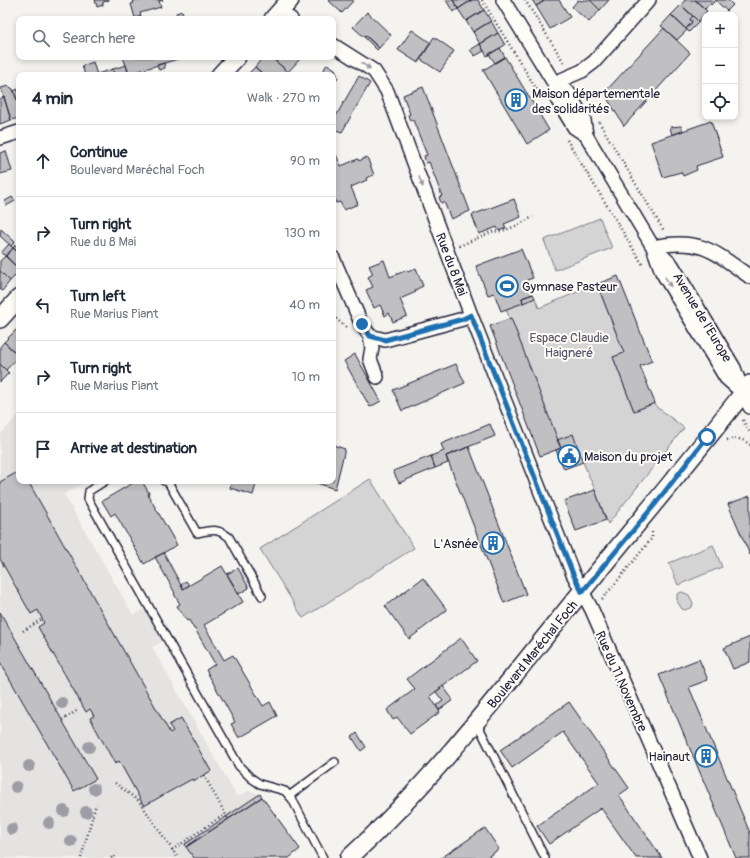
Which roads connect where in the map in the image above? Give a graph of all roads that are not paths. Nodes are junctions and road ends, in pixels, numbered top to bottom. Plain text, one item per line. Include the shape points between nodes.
1 (503, 0) edge
2 (649, 0) edge
3 (336, 47) edge
4 (234, 60) edge
5 (223, 72) edge
6 (554, 83) junction
7 (16, 133) edge
8 (0, 138) edge
9 (652, 247) junction
10 (336, 265) edge
11 (750, 277) edge
12 (16, 301) edge
13 (471, 315) junction
14 (0, 319) edge
15 (370, 336) junction
16 (377, 377) dead end
17 (748, 395) edge
18 (100, 484) edge
19 (169, 484) edge
20 (582, 592) junction
21 (262, 596) dead end
22 (476, 723) junction
23 (335, 762) dead end
24 (289, 796) junction
25 (323, 858) edge
26 (349, 858) edge
27 (545, 858) edge
28 (700, 858) edge

1 - 6 street
2 - 6 street via 594,62 582,71
3 -> 13 street, Rue du 8 Mai via 374,71 387,91
4 - 5 street
6 - 9 street, Avenue de l'Europe via 568,92 584,120 586,135
7 - 8 street
9 - 11 street via 697,245 712,250
9 - 17 street, Avenue de l'Europe via 672,265
10 - 15 street via 362,324
12 - 14 street
13 - 15 street via 385,340
13 - 20 street, Rue du 8 Mai
15 - 16 street via 370,359
17 - 20 street, Boulevard Maréchal Foch
18 - 24 lane via 89,491 88,499 239,766 260,784 285,791
19 - 21 lane via 197,533 213,530 229,537
20 - 22 street, Boulevard Maréchal Foch
20 - 28 street, Rue du 11 Novembre
22 - 26 street, Boulevard Maréchal Foch via 418,789
22 - 27 lane
23 - 24 lane
24 - 25 lane

